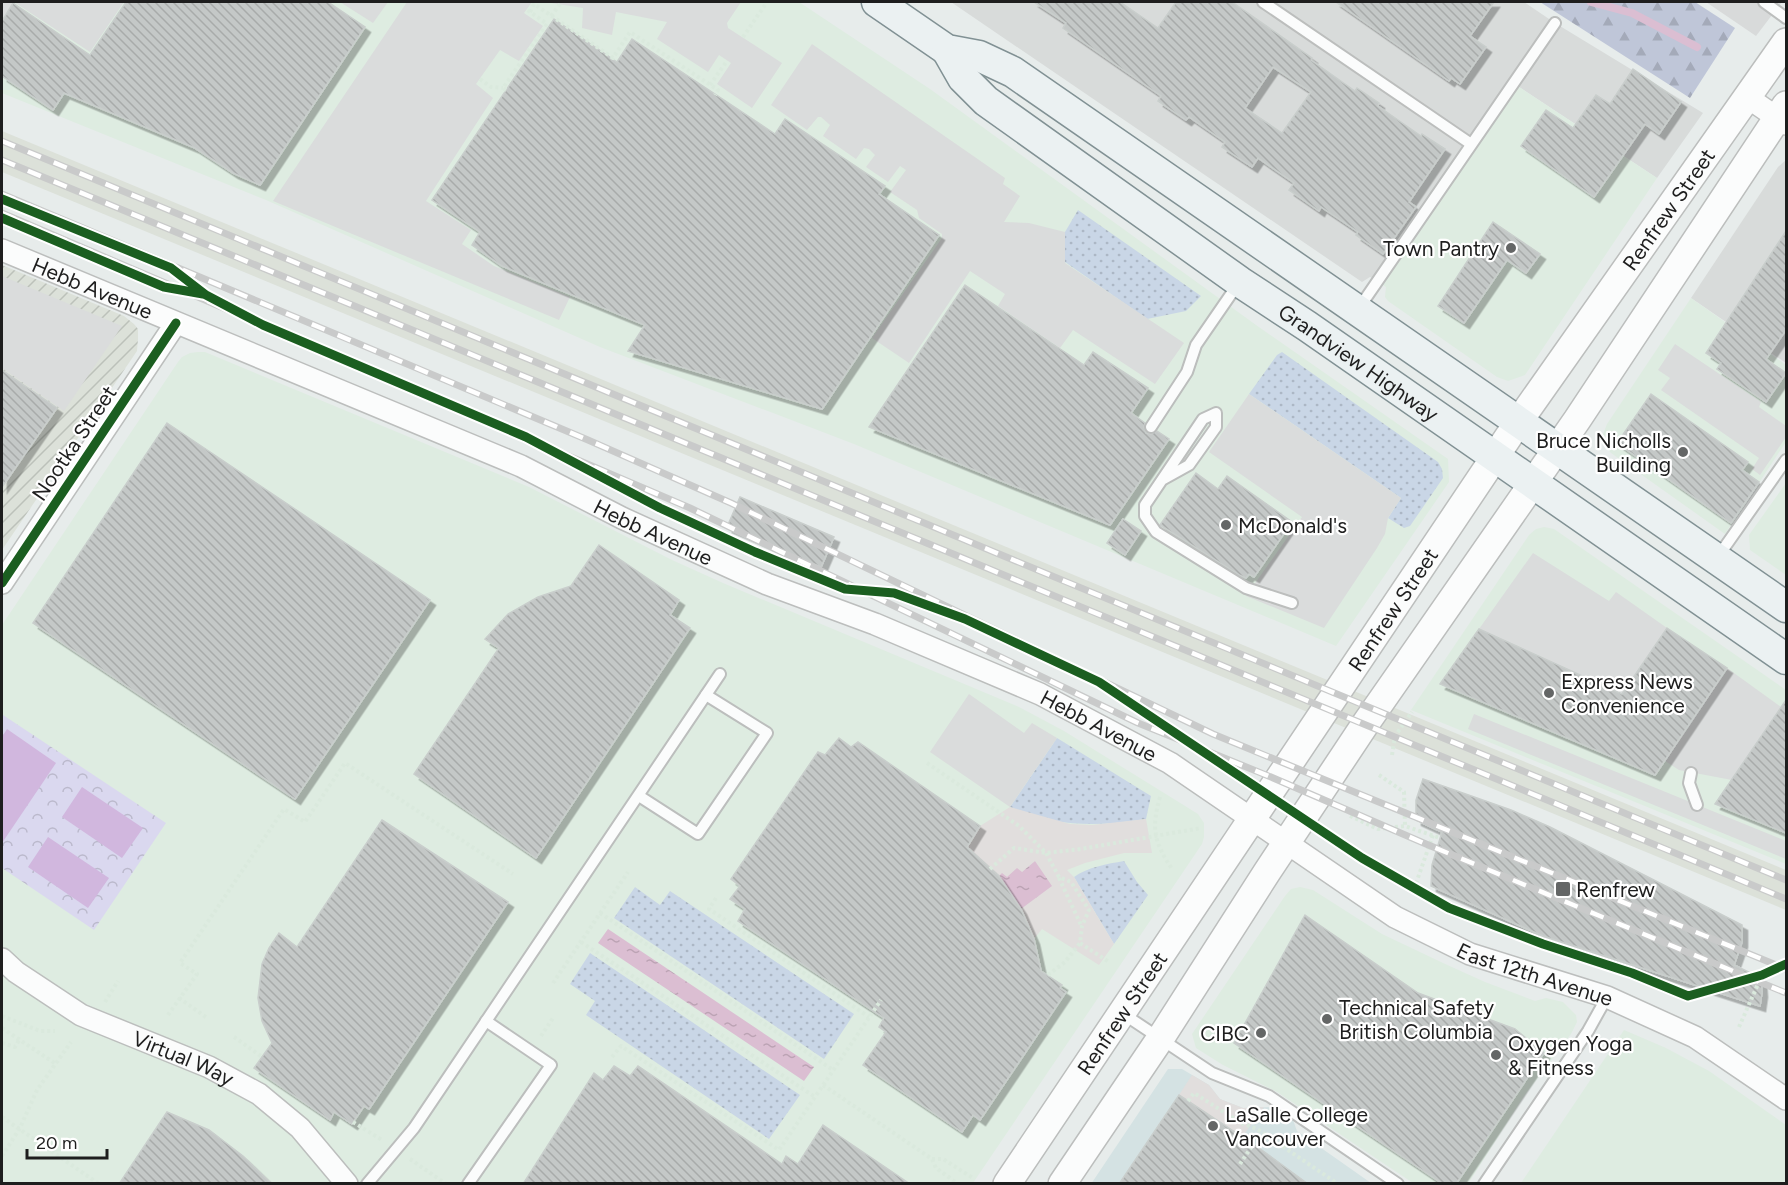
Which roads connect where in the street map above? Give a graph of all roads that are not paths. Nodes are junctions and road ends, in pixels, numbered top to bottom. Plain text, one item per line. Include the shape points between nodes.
1 (879, 2) edge
2 (1263, 2) edge
3 (1764, 2) edge
4 (1786, 18) edge
5 (1555, 23) dead end
6 (1786, 42) edge
7 (947, 50) junction
8 (1747, 97) junction
9 (1784, 116) edge
10 (1471, 144) junction
11 (2, 250) edge
12 (1240, 282) junction
13 (1358, 311) junction
14 (176, 323) junction
15 (1216, 413) dead end
16 (1519, 421) junction
17 (1151, 427) dead end
18 (1557, 448) junction
19 (1495, 457) junction
20 (1786, 460) edge
21 (1533, 483) junction
22 (1717, 558) junction
23 (2, 584) edge
24 (1292, 603) dead end
25 (1786, 607) edge
26 (1786, 659) edge
27 (720, 674) dead end
28 (706, 695) junction
29 (1691, 773) dead end
30 (639, 795) junction
31 (1697, 805) dead end
32 (1252, 819) junction
33 (1287, 843) junction
34 (2, 959) edge
35 (1607, 997) junction
36 (1122, 1013) junction
37 (486, 1021) junction
38 (1160, 1039) junction
39 (1786, 1099) edge
40 (347, 1184) edge
41 (367, 1184) edge
42 (468, 1184) edge
43 (1007, 1184) edge
44 (1062, 1184) edge
45 (1398, 1184) edge
46 (1484, 1184) edge

1 - 7 main road, Grandview Highway
2 - 10 lane
3 - 4 lane
5 - 10 lane
6 - 8 street, Renfrew Street
7 - 12 main road, Grandview Highway via 963,78 986,100
7 - 13 main road, Grandview Highway via 979,56 1013,72
8 - 9 street
8 - 16 street, Renfrew Street
9 - 18 street, Renfrew Street
10 - 13 lane
11 - 14 street, Hebb Avenue
12 - 17 lane via 1196,345 1187,372
12 - 19 main road, Grandview Highway
13 - 16 main road, Grandview Highway
14 - 23 street, Nootka Street
14 - 32 street, Hebb Avenue via 521,466 622,518 767,584 875,624 1040,694 1170,763
15 - 24 lane via 1203,419 1145,505 1145,516 1156,532 1245,588
16 - 18 main road, Grandview Highway
16 - 19 street, Renfrew Street
18 - 21 street, Renfrew Street
18 - 22 main road, Grandview Highway
19 - 21 main road, Grandview Highway
19 - 32 street, Renfrew Street
20 - 22 lane
21 - 26 main road, Grandview Highway
21 - 33 street, Renfrew Street
22 - 25 main road, Grandview Highway
27 - 28 lane
28 - 30 lane
28 - 30 lane via 767,733 698,834
29 - 31 lane via 1689,783
30 - 37 lane
32 - 33 street, Hebb Avenue
32 - 36 street, Renfrew Street
33 - 35 street, East 12th Avenue via 1395,917 1470,954
33 - 38 street, Renfrew Street
34 - 40 street, Virtual Way via 81,1015 209,1067 259,1094 300,1128
35 - 39 street, East 12th Avenue via 1695,1037
35 - 46 lane
36 - 38 lane
36 - 43 street, Renfrew Street
37 - 41 lane via 414,1128
37 - 42 lane via 551,1065
38 - 44 street, Renfrew Street
38 - 45 lane via 1212,1073 1269,1096

